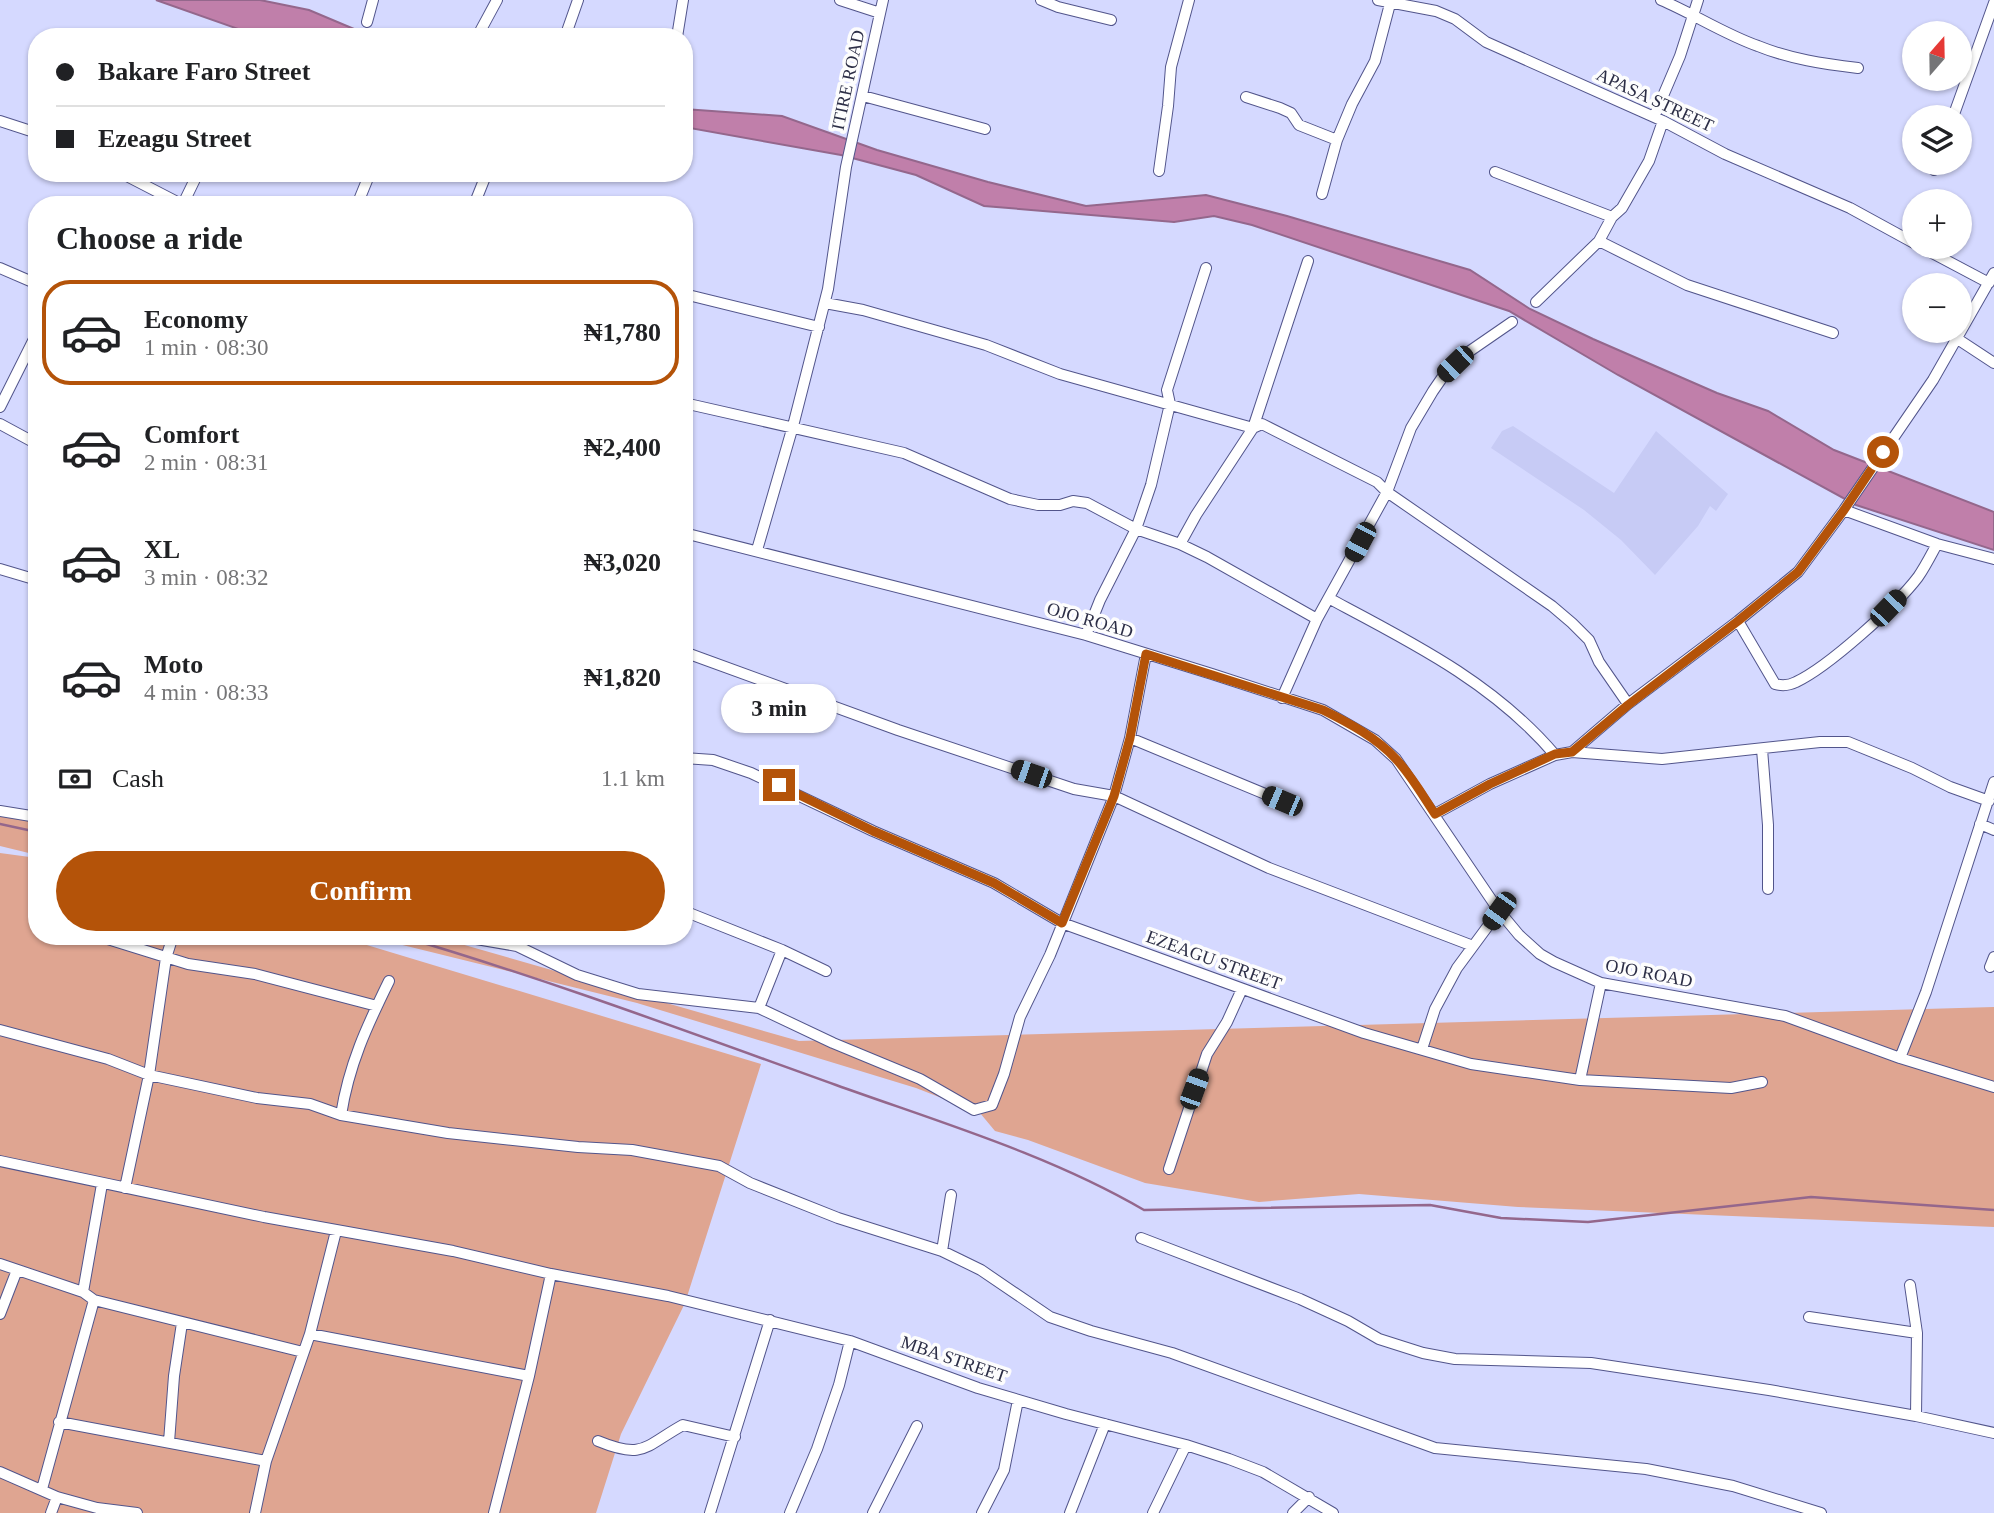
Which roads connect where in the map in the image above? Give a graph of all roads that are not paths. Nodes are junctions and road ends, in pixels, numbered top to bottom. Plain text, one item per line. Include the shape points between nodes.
1 (373, 0) edge
2 (497, 0) edge
3 (578, 0) edge
4 (682, 0) edge
5 (840, 0) edge
6 (883, 0) edge
7 (1041, 0) edge
8 (1189, 0) edge
9 (1377, 0) edge
10 (1661, 0) edge
11 (1698, 0) edge
12 (1391, 1) edge
13 (1994, 4) edge
14 (880, 13) junction
15 (1694, 13) junction
16 (1111, 20) dead end
17 (367, 22) dead end
18 (482, 28) edge
19 (568, 28) edge
20 (678, 28) edge
21 (1858, 68) dead end
22 (863, 96) junction
23 (1246, 97) dead end
24 (1957, 105) edge
25 (1659, 119) junction
26 (0, 121) edge
27 (985, 129) dead end
28 (28, 130) edge
29 (1337, 140) junction
30 (1159, 171) dead end
31 (1495, 172) dead end
32 (138, 182) edge
33 (1322, 194) dead end
34 (166, 196) edge
35 (1612, 216) junction
36 (1902, 236) edge
37 (1599, 241) junction
38 (1948, 259) edge
39 (1308, 261) dead end
40 (0, 268) edge
41 (1206, 268) dead end
42 (1991, 278) edge
43 (28, 280) edge
44 (693, 296) edge
45 (1536, 302) dead end
46 (825, 303) junction
47 (1972, 311) edge
48 (1512, 322) dead end
49 (819, 327) junction
50 (1833, 333) dead end
51 (1953, 343) edge
52 (1964, 343) edge
53 (28, 351) edge
54 (1994, 363) edge
55 (1170, 404) junction
56 (693, 405) edge
57 (0, 407) edge
58 (0, 424) edge
59 (793, 426) junction
60 (1253, 428) junction
61 (28, 439) edge
62 (1387, 492) junction
63 (1845, 509) junction
64 (1136, 529) junction
65 (693, 535) edge
66 (1180, 544) junction
67 (1937, 544) junction
68 (757, 550) junction
69 (1994, 559) edge
70 (0, 569) edge
71 (28, 577) edge
72 (1330, 599) junction
73 (1317, 619) junction
74 (1738, 621) junction
75 (1086, 635) junction
76 (1146, 654) junction
77 (693, 655) edge
78 (1282, 698) junction
79 (1628, 705) junction
80 (1130, 738) junction
81 (1762, 750) junction
82 (1572, 752) junction
83 (1555, 754) junction
84 (693, 759) edge
85 (1994, 782) edge
86 (1114, 796) junction
87 (1282, 801) dead end
88 (1989, 801) junction
89 (0, 811) edge
90 (1435, 814) junction
91 (28, 816) edge
92 (1980, 824) junction
93 (1994, 830) edge
94 (1768, 889) dead end
95 (1499, 911) junction
96 (693, 915) edge
97 (1062, 923) junction
98 (126, 945) edge
99 (170, 945) edge
100 (511, 945) edge
101 (1473, 947) junction
102 (782, 950) junction
103 (166, 958) junction
104 (826, 971) dead end
105 (389, 981) dead end
106 (1601, 983) junction
107 (1242, 989) junction
108 (377, 1006) junction
109 (759, 1008) junction
110 (0, 1030) edge
111 (1422, 1049) junction
112 (1900, 1058) junction
113 (149, 1075) junction
114 (1580, 1080) junction
115 (1762, 1082) dead end
116 (1993, 1087) edge
117 (341, 1115) junction
118 (0, 1161) edge
119 (1169, 1169) dead end
120 (102, 1184) junction
121 (125, 1188) junction
122 (951, 1195) dead end
123 (336, 1231) junction
124 (1141, 1238) dead end
125 (942, 1251) junction
126 (0, 1264) edge
127 (17, 1270) junction
128 (551, 1274) junction
129 (1910, 1285) dead end
130 (83, 1292) junction
131 (94, 1300) junction
132 (0, 1314) edge
133 (1809, 1317) dead end
134 (770, 1320) junction
135 (182, 1323) junction
136 (1917, 1333) junction
137 (310, 1334) junction
138 (850, 1341) junction
139 (303, 1352) junction
140 (529, 1376) junction
141 (1018, 1400) junction
142 (1916, 1416) junction
143 (59, 1422) junction
144 (1105, 1424) junction
145 (917, 1426) dead end
146 (1994, 1433) edge
147 (735, 1437) junction
148 (598, 1441) dead end
149 (169, 1442) junction
150 (1186, 1445) junction
151 (266, 1461) junction
152 (0, 1472) edge
153 (42, 1489) junction
154 (57, 1497) junction
155 (1309, 1497) junction
156 (51, 1513) edge
157 (137, 1513) edge
158 (255, 1513) edge
159 (494, 1513) edge
160 (710, 1513) edge
161 (790, 1513) edge
162 (873, 1513) edge
163 (982, 1513) edge
164 (1070, 1513) edge
165 (1153, 1513) edge
166 (1293, 1513) edge
167 (1333, 1513) edge
168 (1821, 1513) edge

1 - 17 street
2 - 18 street
3 - 19 street
4 - 20 street
5 - 14 street
6 - 14 street, ITIRE ROAD
7 - 16 street
8 - 30 street via 1171,67
9 - 12 street, APASA STREET
10 - 15 street
11 - 15 street
12 - 25 street, APASA STREET via 1455,19 1486,42
12 - 29 street via 1375,61
13 - 24 street
14 - 22 street, ITIRE ROAD
15 - 21 street via 1757,46
15 - 25 street
22 - 27 street
22 - 46 street, ITIRE ROAD via 846,167
23 - 29 street via 1291,113 1299,125
25 - 35 street via 1649,161 1622,208
25 - 36 street, APASA STREET
26 - 28 street
29 - 33 street
31 - 35 street
32 - 34 street
35 - 37 street
37 - 45 street
37 - 50 street via 1687,285
38 - 42 street
39 - 60 street
40 - 43 street
41 - 55 street via 1167,390
42 - 47 street
44 - 49 street
46 - 49 street, ITIRE ROAD
46 - 55 street via 986,345 1060,374
48 - 62 street via 1444,375 1411,428
49 - 59 street, ITIRE ROAD
51 - 63 street
52 - 54 street
53 - 57 street
55 - 60 street
55 - 64 street
56 - 59 street
58 - 61 street
59 - 64 street via 904,453 1010,499 1038,505 1087,503
59 - 68 street, ITIRE ROAD
60 - 62 street via 1262,424 1273,429 1377,482
60 - 66 street
62 - 72 street
62 - 79 street via 1572,623 1589,640
63 - 67 street
63 - 74 street via 1798,572
64 - 66 street
64 - 75 street
65 - 68 street, OJO ROAD
66 - 73 street
67 - 69 street
67 - 74 street via 1918,577 1888,608 1818,669 1794,683 1775,684
68 - 75 street, OJO ROAD
70 - 71 street
72 - 73 street
72 - 83 street via 1428,651 1473,681 1511,709
73 - 78 street
74 - 79 street
75 - 76 street, OJO ROAD
76 - 78 street, OJO ROAD
76 - 80 street
77 - 86 street via 1074,789
78 - 90 street, OJO ROAD via 1323,710 1375,740 1396,759
79 - 82 street
80 - 86 street
80 - 87 street
81 - 82 street via 1662,759
81 - 88 street via 1848,742
81 - 94 street
82 - 83 street
83 - 90 street
84 - 97 street, EZEAGU STREET via 713,760 779,785 994,883
85 - 88 street
86 - 97 street
86 - 101 street via 1269,868
88 - 92 street
89 - 91 street
90 - 95 street, OJO ROAD
92 - 93 street
92 - 112 street
95 - 101 street
95 - 106 street, OJO ROAD via 1540,954
96 - 102 street
97 - 107 street, EZEAGU STREET
97 - 109 street via 1020,1017 992,1105 974,1110 920,1079
98 - 103 street
99 - 103 street
100 - 109 street via 577,975 638,994
101 - 111 street via 1435,1009
102 - 104 street
102 - 109 street
103 - 108 street via 279,979
103 - 113 street
105 - 108 street
106 - 112 street, OJO ROAD via 1785,1016
106 - 114 street
107 - 111 street, EZEAGU STREET
107 - 119 street via 1207,1054
108 - 117 street via 345,1086
110 - 113 street
111 - 114 street, EZEAGU STREET via 1471,1064
112 - 116 street, OJO ROAD
113 - 117 street via 310,1104
113 - 121 street
114 - 115 street, EZEAGU STREET via 1731,1088
117 - 125 street via 448,1133 632,1150 719,1166 838,1218
118 - 120 street, MBA STREET
120 - 121 street, MBA STREET
120 - 130 street
121 - 123 street, MBA STREET
122 - 125 street
123 - 128 street, MBA STREET
123 - 137 street
124 - 142 street via 1300,1299 1379,1339 1423,1353 1455,1359 1591,1363
125 - 168 street via 981,1270 1050,1317 1171,1353 1435,1448 1646,1469 1733,1486
126 - 127 street
127 - 130 street
127 - 132 street
128 - 134 street, MBA STREET
128 - 140 street
129 - 136 street
130 - 131 street
131 - 135 street
131 - 143 street
133 - 136 street
134 - 138 street, MBA STREET
134 - 147 street
135 - 139 street
135 - 149 street
136 - 142 street
137 - 139 street
137 - 140 street
138 - 141 street, MBA STREET
138 - 161 street via 817,1449
139 - 151 street
140 - 159 street
141 - 144 street, MBA STREET
141 - 163 street via 1004,1470
142 - 146 street
143 - 149 street
143 - 153 street
144 - 150 street, MBA STREET
144 - 164 street
145 - 162 street
147 - 148 street via 683,1425 653,1446 637,1451
147 - 160 street
149 - 151 street
150 - 155 street, MBA STREET via 1264,1472
150 - 165 street
151 - 158 street
152 - 153 street
153 - 154 street
154 - 156 street
154 - 157 street
155 - 166 street
155 - 167 street, MBA STREET

